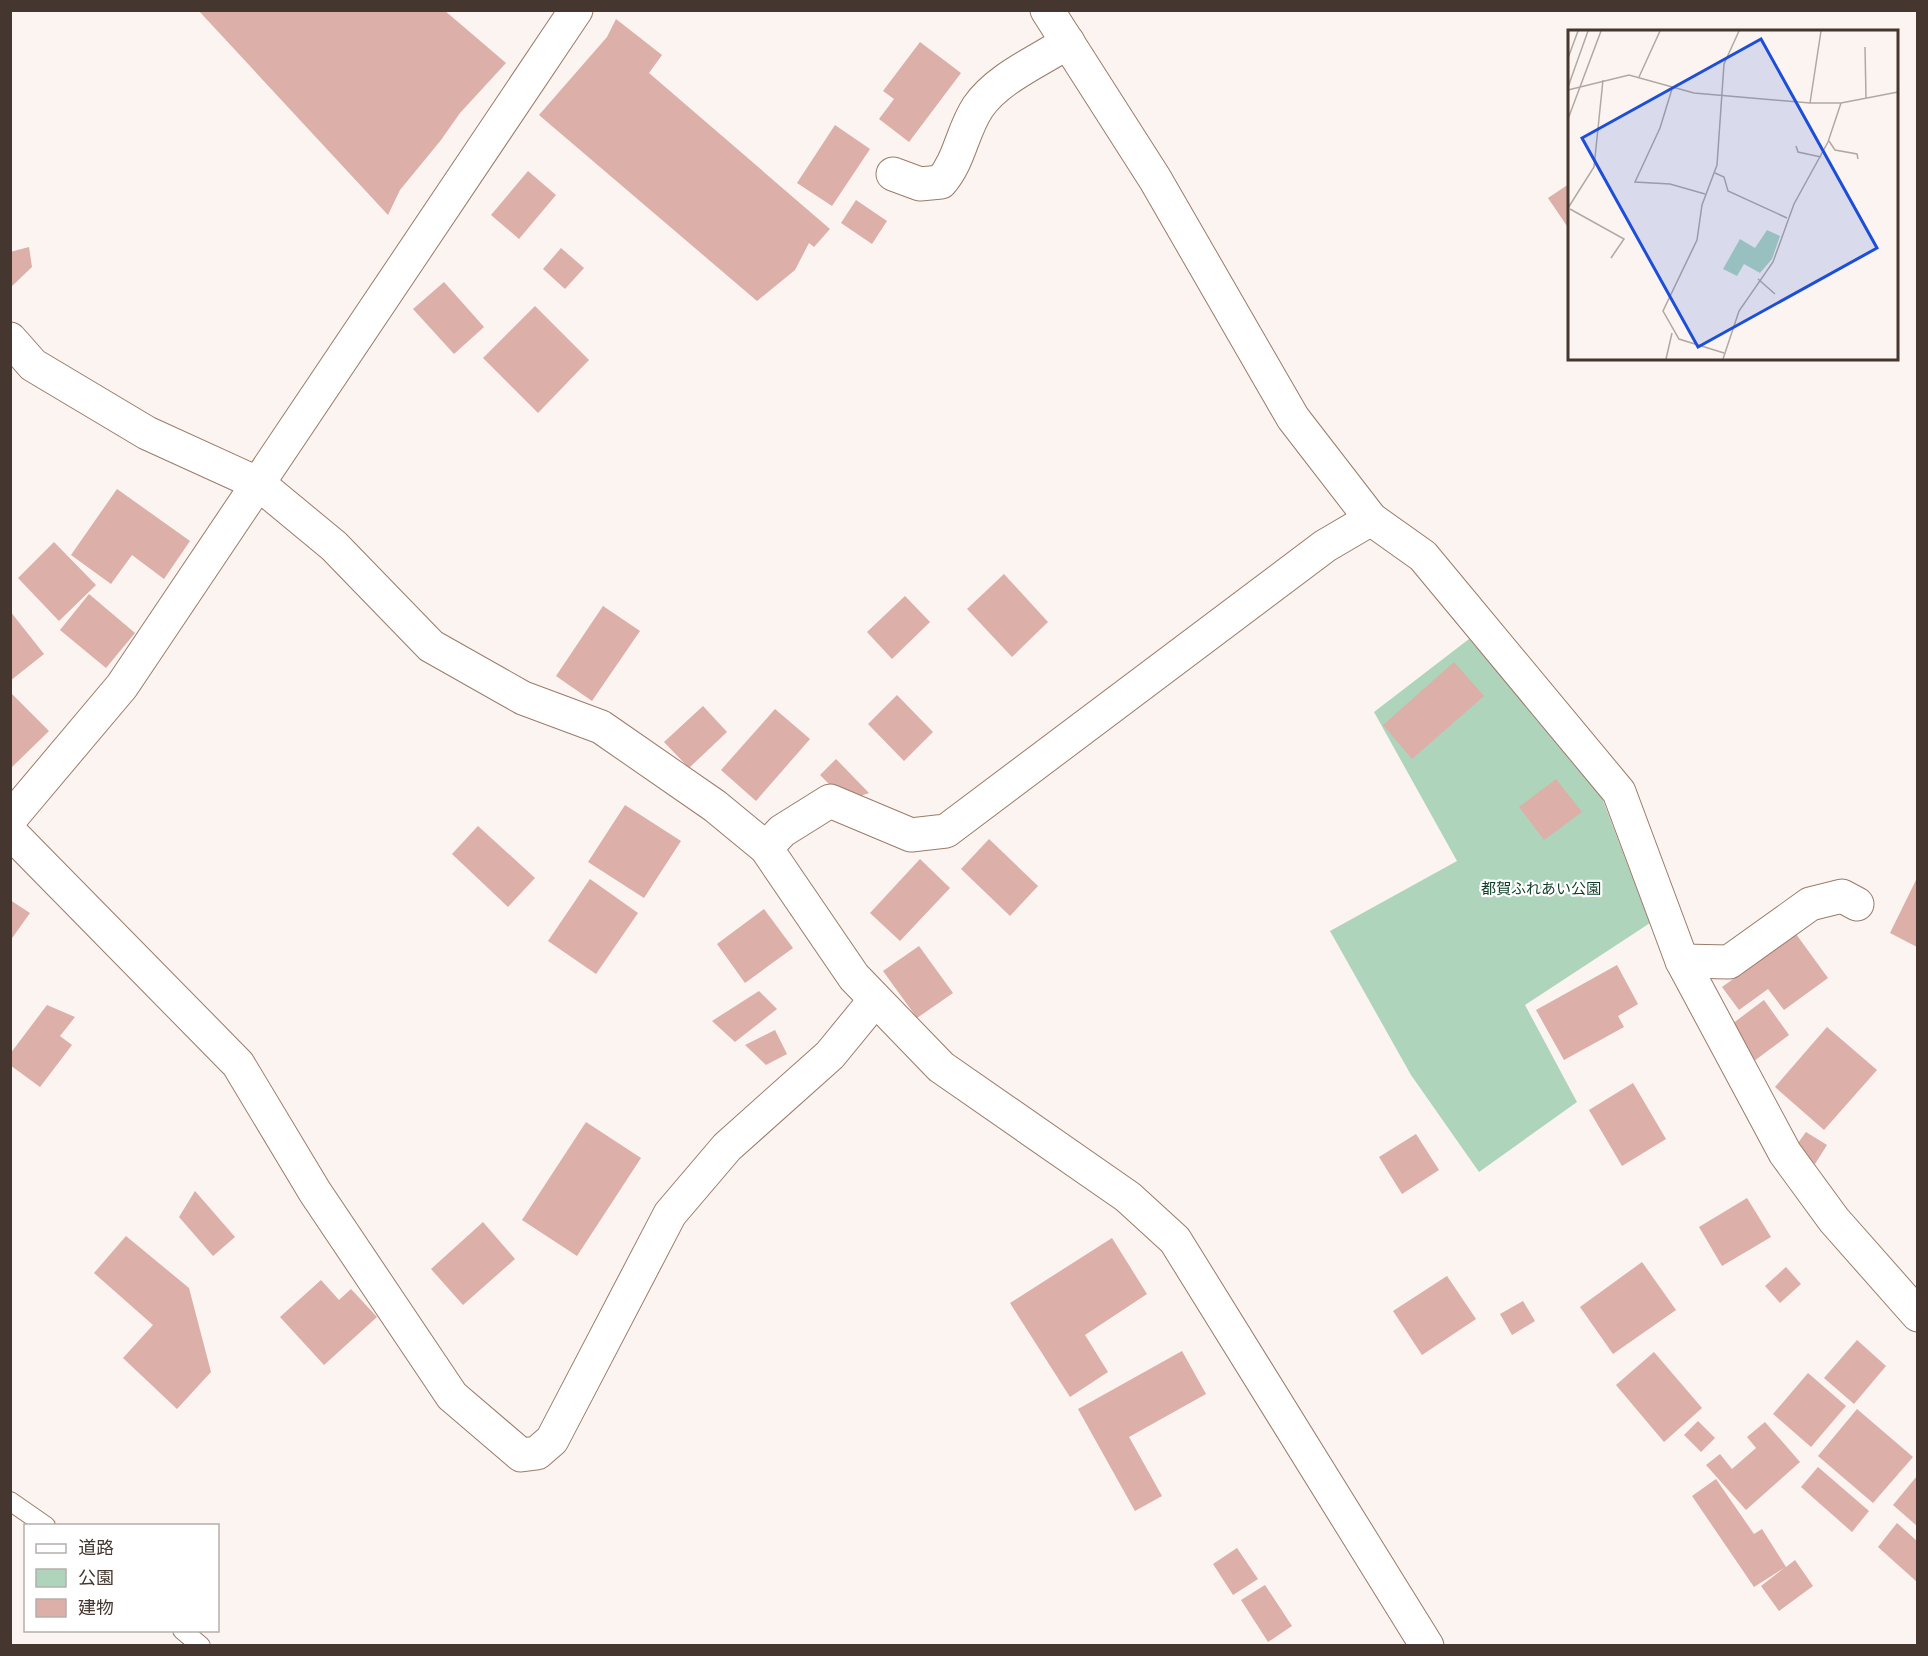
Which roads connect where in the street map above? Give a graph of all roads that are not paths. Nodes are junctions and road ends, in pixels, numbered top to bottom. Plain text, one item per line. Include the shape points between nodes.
1 (576, 10) edge
2 (1047, 10) edge
3 (1068, 42) junction
4 (893, 174) dead end
5 (10, 339) edge
6 (258, 484) junction
7 (1371, 519) junction
8 (10, 819) edge
9 (10, 832) edge
10 (766, 848) junction
11 (1857, 903) dead end
12 (1682, 961) junction
13 (875, 1000) junction
14 (1917, 1315) edge
15 (10, 1502) edge
16 (43, 1524) edge
17 (184, 1632) edge
18 (201, 1646) edge
19 (1427, 1646) edge

1 - 6 street
2 - 3 street
3 - 4 street via 998,87 979,106 953,168 941,182 920,184
3 - 7 street via 1155,179 1293,418
5 - 6 street via 33,365 147,433
6 - 8 street via 122,686
6 - 10 street via 334,546 431,646 523,698 601,727
7 - 10 street via 1325,546 946,831 911,835 830,801 782,831
7 - 12 street via 1423,556 1619,792
9 - 13 street via 238,1064 315,1192 452,1396 521,1455 537,1453 552,1440 670,1214 727,1147 830,1055
10 - 13 street
11 - 12 street via 1842,896 1810,904 1729,962
12 - 14 street via 1785,1153 1834,1220
13 - 19 street via 941,1067 1128,1197 1175,1240
15 - 16 lane
17 - 18 lane

